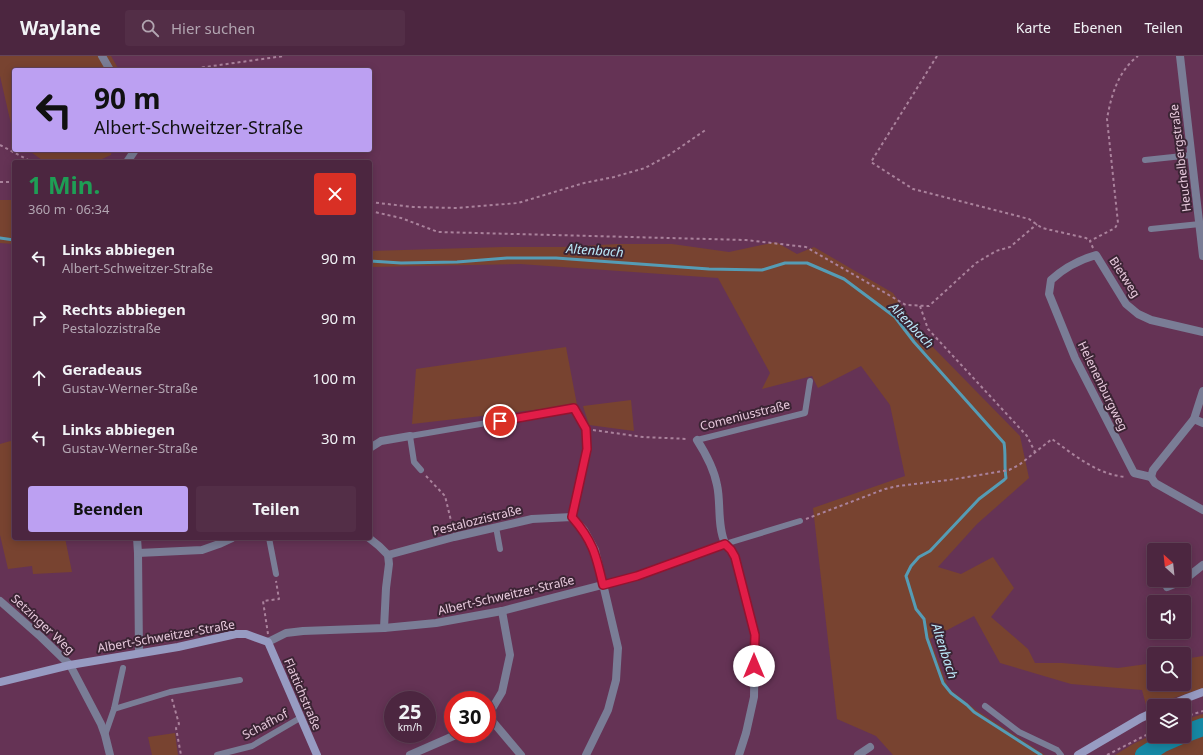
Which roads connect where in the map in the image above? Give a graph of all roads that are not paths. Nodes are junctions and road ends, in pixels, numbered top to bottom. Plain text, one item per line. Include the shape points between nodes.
1 (102, 56) edge
2 (1180, 56) edge
3 (109, 68) edge
4 (1192, 155) junction
5 (1145, 160) dead end
6 (1201, 225) edge
7 (1151, 229) dead end
8 (1096, 255) joint
9 (1203, 256) edge
10 (1203, 332) edge
11 (810, 381) dead end
12 (1203, 391) edge
13 (1194, 419) junction
14 (1203, 423) edge
15 (410, 436) junction
16 (697, 440) joint
17 (372, 447) edge
18 (587, 449) joint
19 (421, 470) road end
20 (1151, 477) junction
21 (1203, 510) edge
22 (572, 517) junction
23 (800, 521) road end
24 (496, 527) junction
25 (137, 540) edge
26 (228, 540) edge
27 (269, 540) edge
28 (372, 540) edge
29 (725, 544) junction
30 (500, 550) dead end
31 (138, 553) junction
32 (388, 555) junction
33 (1203, 565) edge
34 (276, 574) dead end
35 (1191, 574) edge
36 (603, 585) junction
37 (0, 601) edge
38 (502, 611) junction
39 (384, 628) junction
40 (268, 642) junction
41 (139, 653) junction
42 (70, 665) junction
43 (123, 668) dead end
44 (240, 680) dead end
45 (0, 682) edge
46 (1203, 692) edge
47 (1185, 699) edge
48 (496, 703) edge
49 (985, 706) dead end
50 (114, 709) junction
51 (1147, 715) edge
52 (300, 718) junction
53 (496, 726) edge
54 (106, 735) junction
55 (444, 740) edge
56 (870, 747) dead end
57 (110, 755) edge
58 (217, 755) edge
59 (317, 755) edge
60 (410, 755) edge
61 (521, 755) edge
62 (586, 755) edge
63 (739, 755) edge
64 (858, 755) edge
65 (1061, 755) edge
66 (1078, 755) edge

1 - 3 street
2 - 4 street, Heuchelbergstraße
4 - 5 lane
4 - 6 street, Heuchelbergstraße
6 - 7 lane
6 - 9 street, Heuchelbergstraße
8 - 10 street, Bietweg via 1126,304 1138,314 1151,320
8 - 20 street, Helenenburgweg via 1080,260 1059,273 1051,280 1049,294 1075,358 1134,473
11 - 16 lane, Comeniusstraße via 805,413
12 - 13 street
13 - 14 street
13 - 20 street via 1153,470
15 - 17 street via 381,441
15 - 18 lane via 574,408 586,429
15 - 19 lane via 414,462
16 - 29 street, Comeniusstraße via 708,457 717,484
18 - 22 street
20 - 21 street, Helenenburgweg via 1155,483
22 - 24 street, Pestalozzistraße via 532,519
22 - 36 street via 584,530 594,550
23 - 29 lane, Albert-Schweitzer-Straße
24 - 30 lane
24 - 32 street, Pestalozzistraße
25 - 31 street
26 - 31 street via 202,550
27 - 34 lane
28 - 32 street
29 - 36 street, Albert-Schweitzer-Straße via 637,576
29 - 63 street via 735,557 755,635 754,697
31 - 41 street
32 - 39 street
33 - 35 street
36 - 38 street, Albert-Schweitzer-Straße
36 - 62 street via 618,648 616,680 608,710
37 - 42 street, Setzinger Weg
38 - 39 street, Albert-Schweitzer-Straße via 436,623
38 - 48 street via 510,655 502,692
39 - 40 street, Albert-Schweitzer-Straße via 286,633
40 - 41 main road, Albert-Schweitzer-Straße via 246,634 236,634
40 - 52 main road, Flattichstraße
41 - 42 main road, Albert-Schweitzer-Straße
42 - 45 main road, Albert-Schweitzer-Straße
42 - 54 street, Setzinger Weg
43 - 50 lane
44 - 50 lane via 170,692
46 - 47 main road
49 - 65 lane via 1019,732 1058,750
50 - 54 lane
51 - 66 main road
52 - 58 lane, Schafhof via 252,746
52 - 59 main road, Flattichstraße
53 - 61 street
54 - 57 street, Setzinger Weg
55 - 60 street
56 - 64 street

